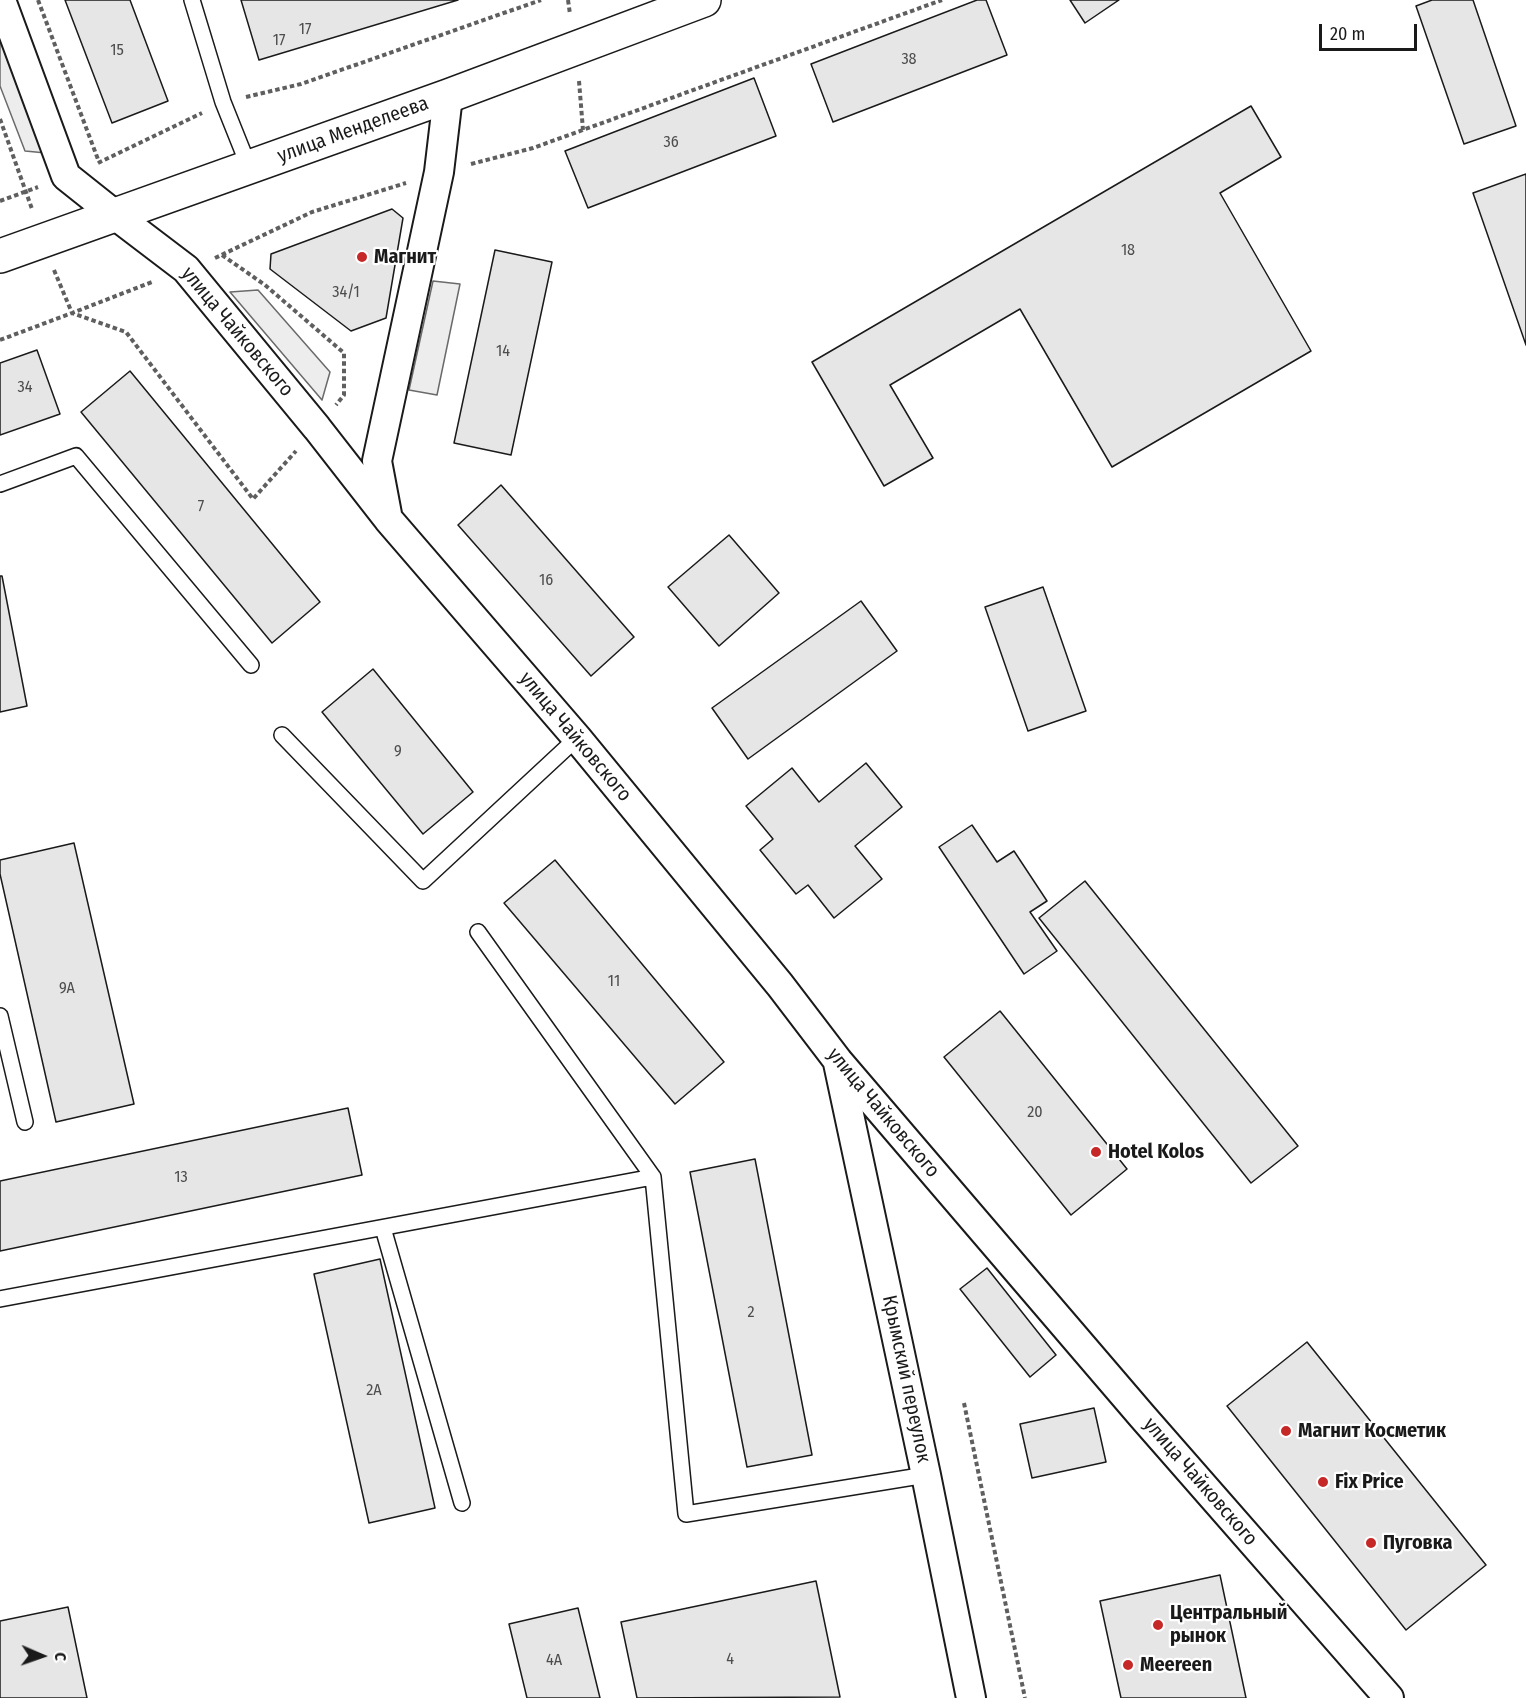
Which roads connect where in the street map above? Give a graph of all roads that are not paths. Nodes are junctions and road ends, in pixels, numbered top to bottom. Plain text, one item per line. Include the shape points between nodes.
1 (1, 0) edge
2 (192, 0) edge
3 (704, 0) edge
4 (448, 96) junction
5 (249, 167) junction
6 (115, 216) junction
7 (0, 256) edge
8 (0, 484) edge
9 (388, 519) junction
10 (251, 665) dead end
11 (282, 735) dead end
12 (577, 738) junction
13 (478, 932) dead end
14 (0, 1016) edge
15 (838, 1060) junction
16 (25, 1122) dead end
17 (653, 1178) junction
18 (383, 1228) junction
19 (0, 1299) edge
20 (926, 1475) junction
21 (462, 1503) dead end
22 (971, 1698) edge
23 (1389, 1698) edge

1 - 6 street, улица Чайковского via 66,176
2 - 5 lane
3 - 4 main road, улица Менделеева
4 - 5 main road, улица Менделеева
4 - 9 street via 439,172 377,461
5 - 6 main road, улица Менделеева
6 - 7 main road, улица Менделеева
6 - 9 street, улица Чайковского via 186,269
8 - 10 lane via 76,456
9 - 12 street, улица Чайковского
11 - 12 lane via 423,881
12 - 15 street, улица Чайковского
13 - 17 lane
14 - 16 lane
15 - 20 street, Крымский переулок
15 - 23 street, улица Чайковского
17 - 18 lane
17 - 20 lane via 686,1515
18 - 19 lane
18 - 21 lane
20 - 22 street, Крымский переулок

